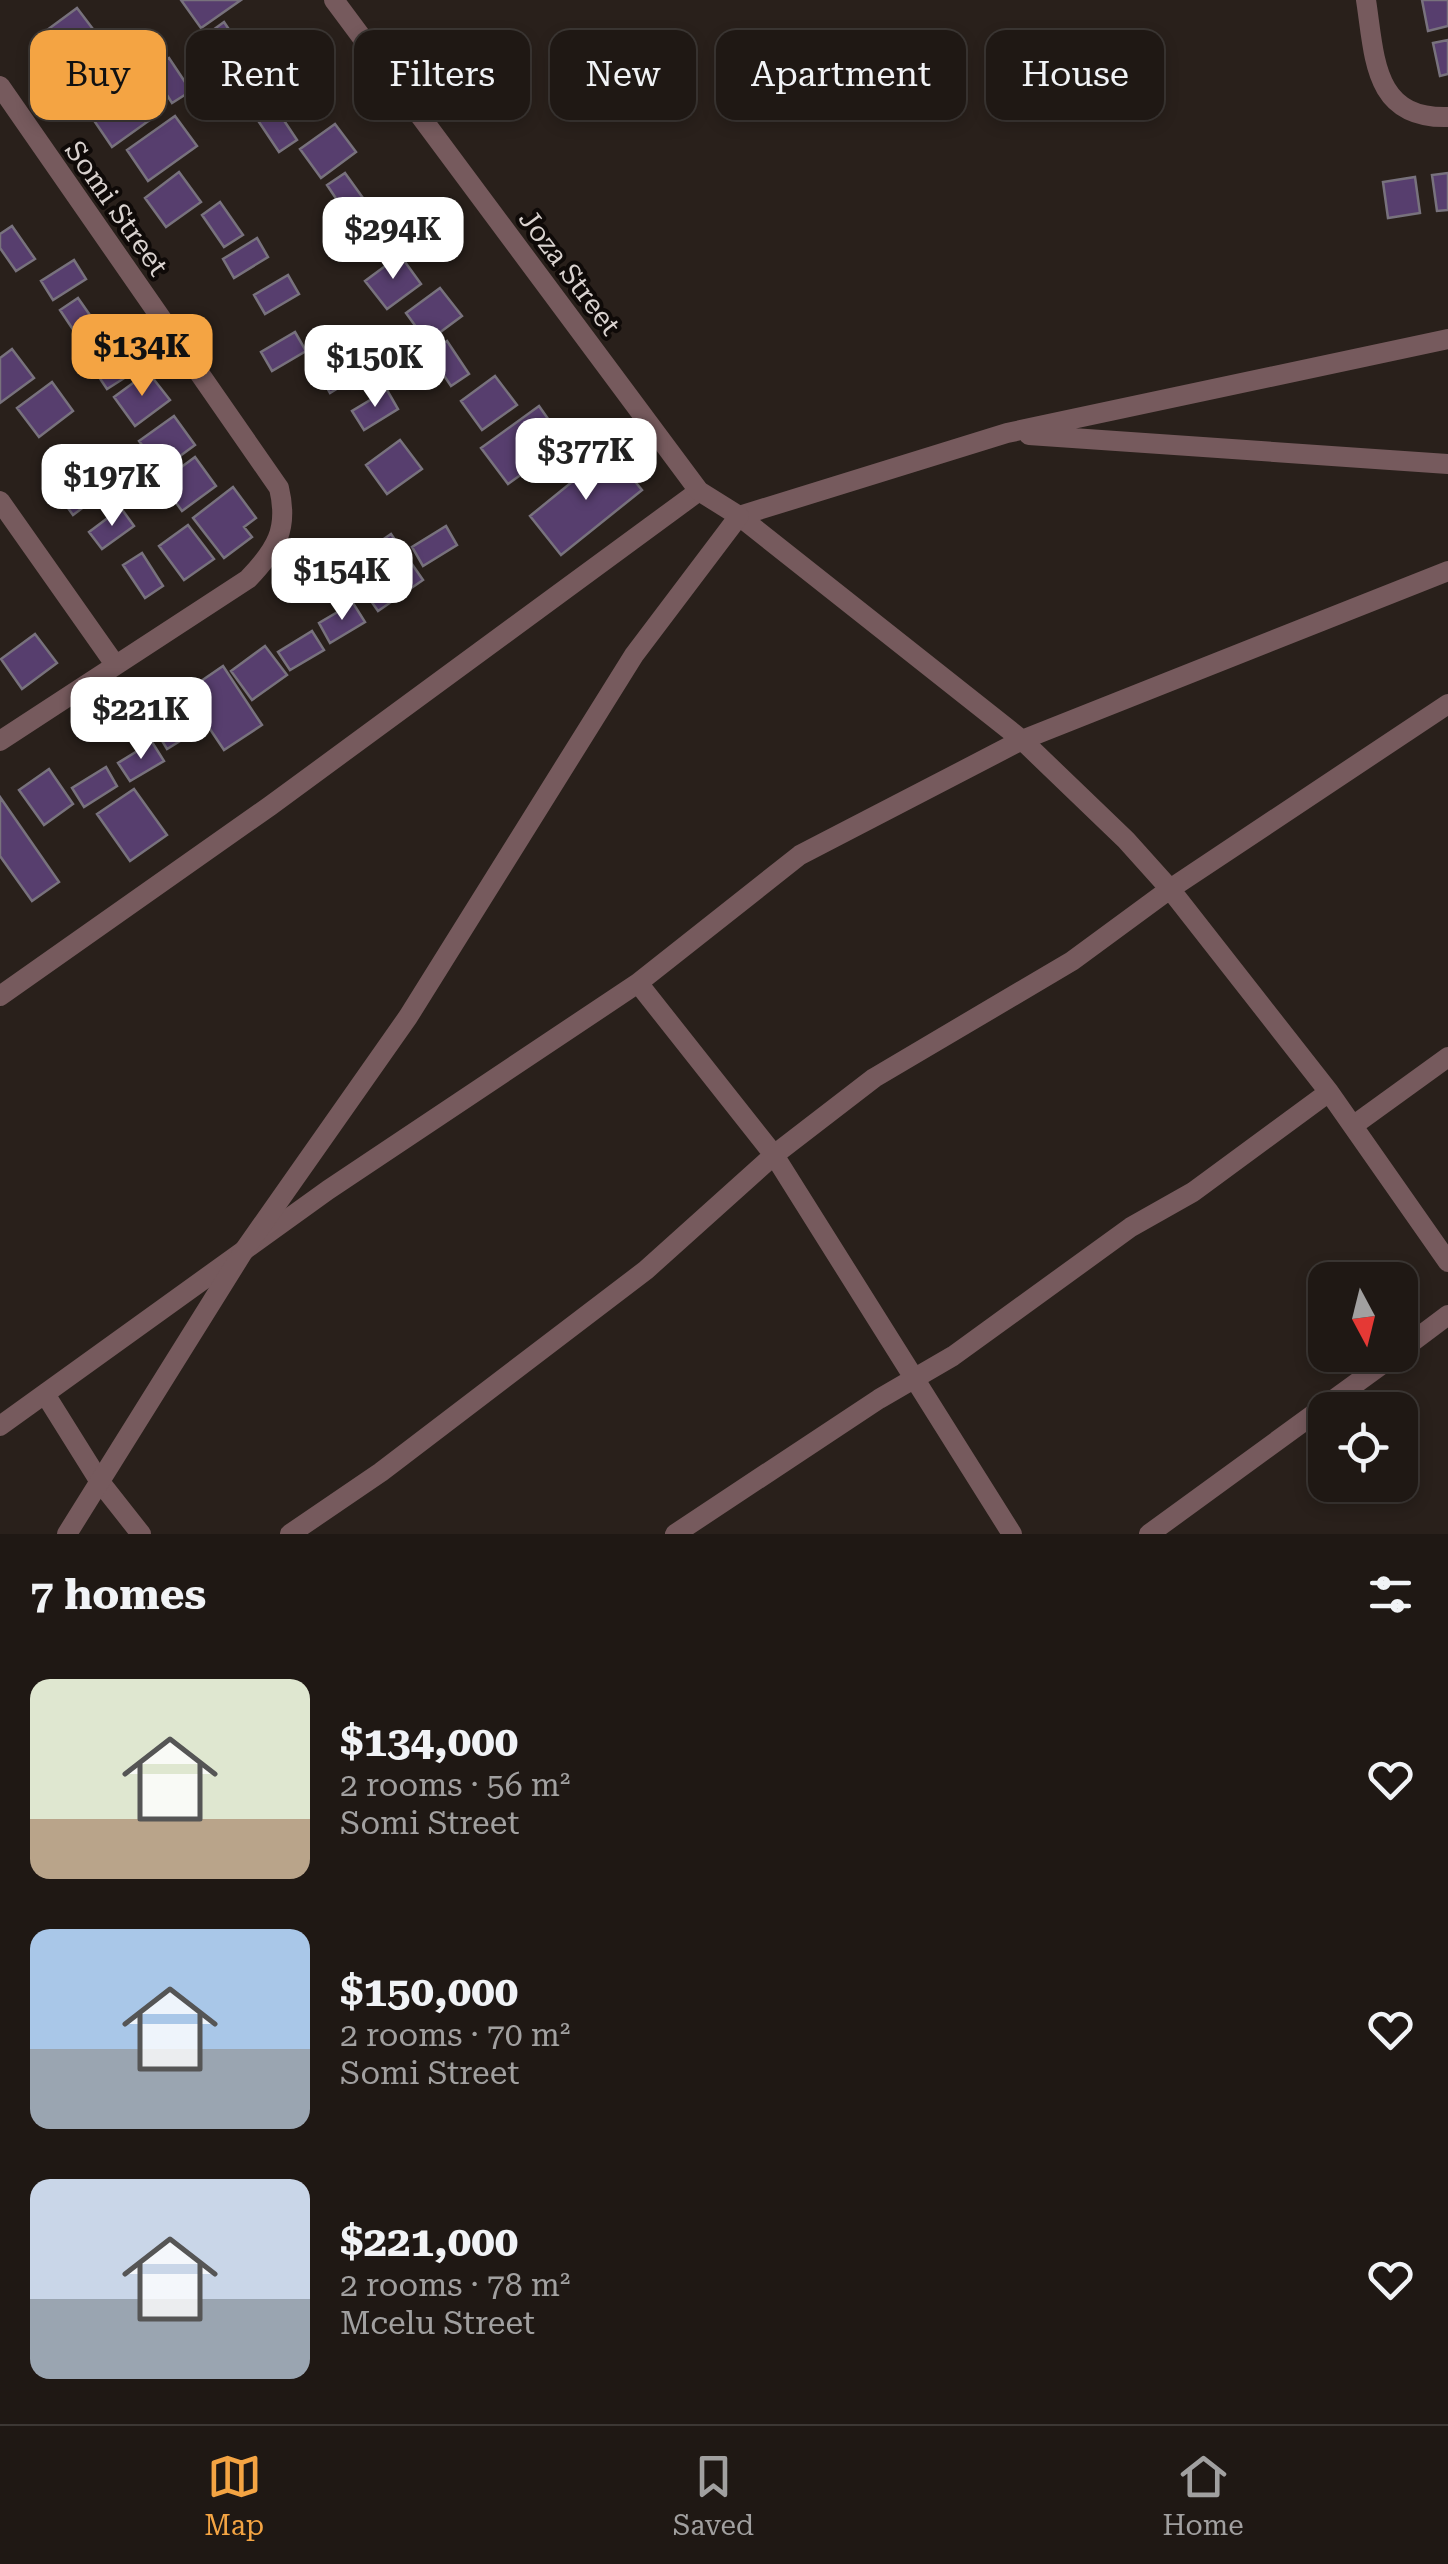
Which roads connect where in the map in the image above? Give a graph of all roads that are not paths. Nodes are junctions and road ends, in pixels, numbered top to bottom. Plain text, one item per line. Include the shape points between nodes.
1 (334, 0) edge
2 (1366, 0) edge
3 (0, 86) edge
4 (1448, 117) edge
5 (1448, 339) edge
6 (1007, 433) junction
7 (1448, 464) edge
8 (698, 491) junction
9 (0, 501) edge
10 (740, 516) junction
11 (1448, 571) edge
12 (114, 663) junction
13 (1448, 704) edge
14 (1022, 740) junction
15 (0, 741) edge
16 (1170, 889) junction
17 (638, 983) junction
18 (0, 996) edge
19 (1448, 1058) edge
20 (1329, 1092) junction
21 (1354, 1125) junction
22 (774, 1155) junction
23 (243, 1252) junction
24 (1447, 1258) edge
25 (1448, 1315) edge
26 (1418, 1337) edge
27 (1371, 1372) edge
28 (913, 1379) junction
29 (45, 1394) junction
30 (0, 1426) edge
31 (100, 1482) junction
32 (67, 1534) edge
33 (142, 1534) edge
34 (290, 1534) edge
35 (675, 1534) edge
36 (1012, 1534) edge
37 (1150, 1534) edge

1 - 8 street, Joza Street
2 - 4 street via 1378,76 1394,102 1412,114
3 - 12 street, Somi Street via 279,488 285,512 272,554 248,579
5 - 6 street
6 - 7 street
6 - 10 street
8 - 10 street, Joza Street
8 - 18 street
9 - 12 street
10 - 14 street, Joza Street
10 - 23 street via 634,655 408,1017
11 - 14 street
12 - 15 street
13 - 16 street
14 - 16 street, Joza Street
14 - 17 street via 800,855
16 - 20 street, Joza Street
16 - 22 street via 1072,961 874,1078
17 - 22 street
17 - 23 street
19 - 21 street
20 - 21 street, Joza Street
20 - 28 street via 1193,1192 1131,1227
21 - 24 street, Joza Street
22 - 28 street
22 - 34 street via 646,1270
23 - 29 street
23 - 31 street
25 - 26 street
27 - 37 street
28 - 35 street
28 - 36 street
29 - 30 street
29 - 31 street
31 - 32 street
31 - 33 street

